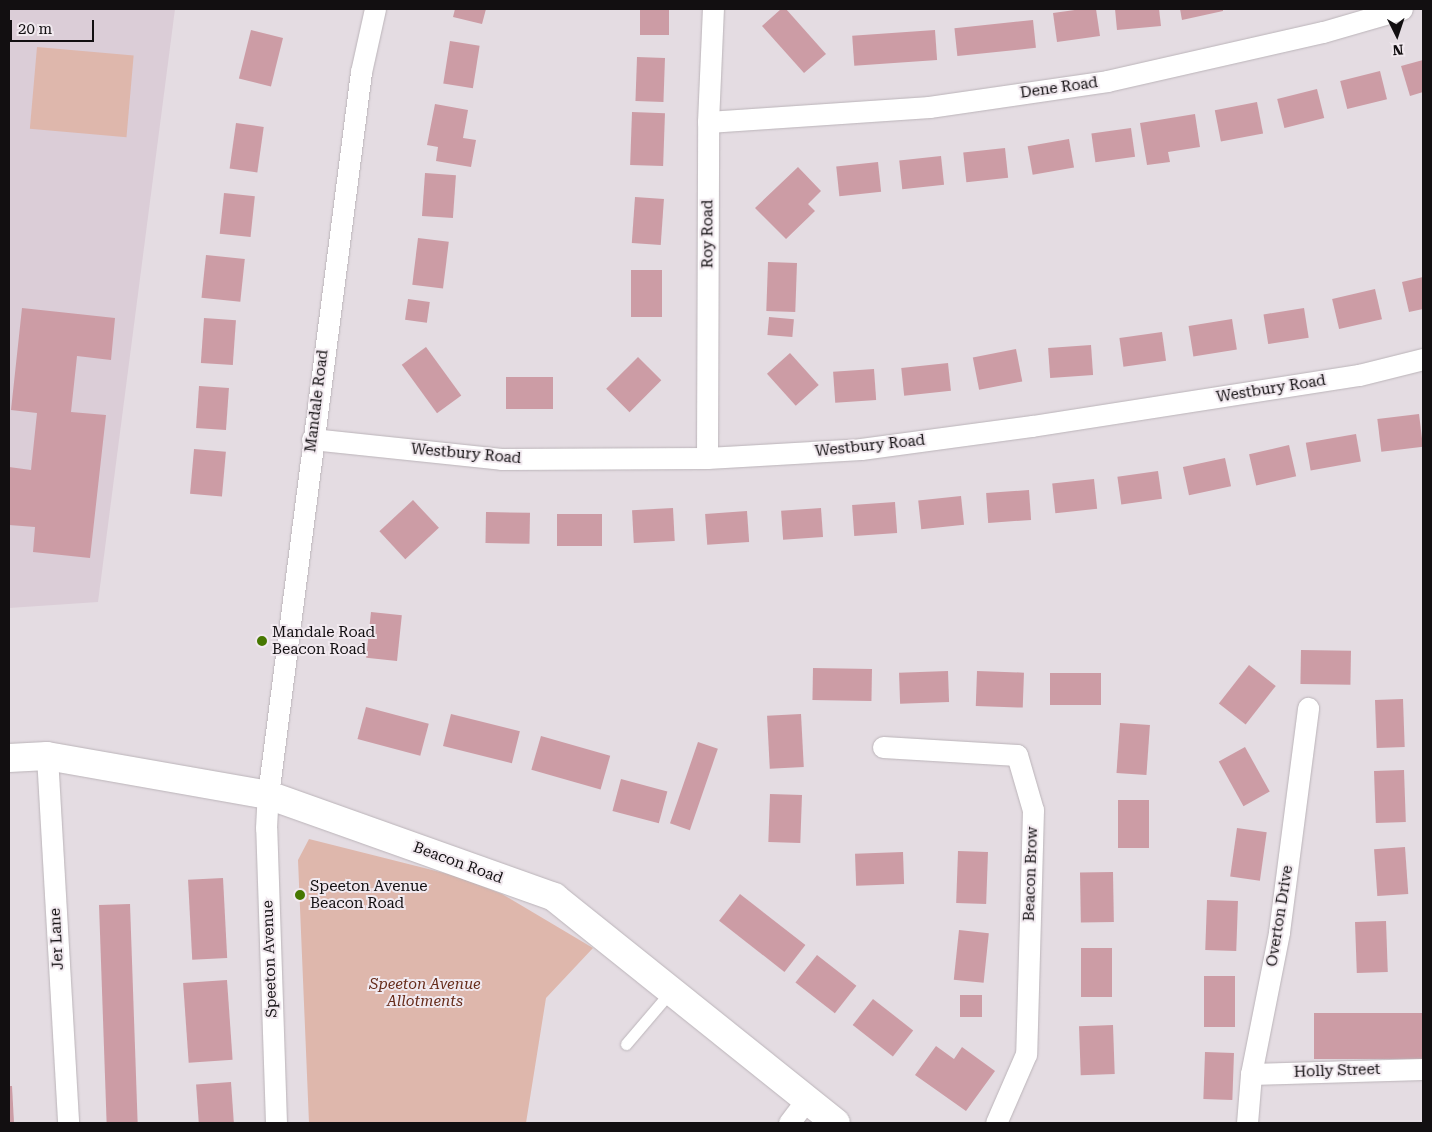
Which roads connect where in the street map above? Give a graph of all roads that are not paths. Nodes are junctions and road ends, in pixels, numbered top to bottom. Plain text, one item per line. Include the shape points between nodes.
1 (375, 9) edge
2 (713, 9) edge
3 (1402, 9) edge
4 (708, 122) junction
5 (1423, 359) edge
6 (312, 439) junction
7 (706, 458) junction
8 (1308, 708) dead end
9 (883, 747) dead end
10 (47, 756) junction
11 (9, 758) edge
12 (268, 795) junction
13 (672, 990) junction
14 (626, 1044) dead end
15 (1423, 1069) edge
16 (1250, 1074) junction
17 (807, 1099) junction
18 (68, 1123) edge
19 (276, 1123) edge
20 (789, 1123) edge
21 (836, 1123) edge
22 (996, 1123) edge
23 (1247, 1123) edge

1 - 6 street, Mandale Road via 360,72
2 - 4 street, Roy Road
3 - 4 street, Dene Road via 1323,32 1107,81 929,107
4 - 7 street, Roy Road
5 - 7 street, Westbury Road via 1359,375 1032,426 861,449
6 - 7 street, Westbury Road via 501,459
6 - 12 street, Mandale Road
8 - 16 street, Overton Drive via 1280,932
9 - 22 street, Beacon Brow via 1017,755 1033,810 1026,1054
10 - 11 main road, Beacon Road
10 - 12 main road, Beacon Road
10 - 18 street, Jer Lane
12 - 13 main road, Beacon Road via 554,898
12 - 19 street, Speeton Avenue via 266,828
13 - 14 lane
13 - 17 main road, Beacon Road
15 - 16 street, Holly Street
16 - 23 street, Overton Drive
17 - 20 street
17 - 21 main road, Beacon Road

